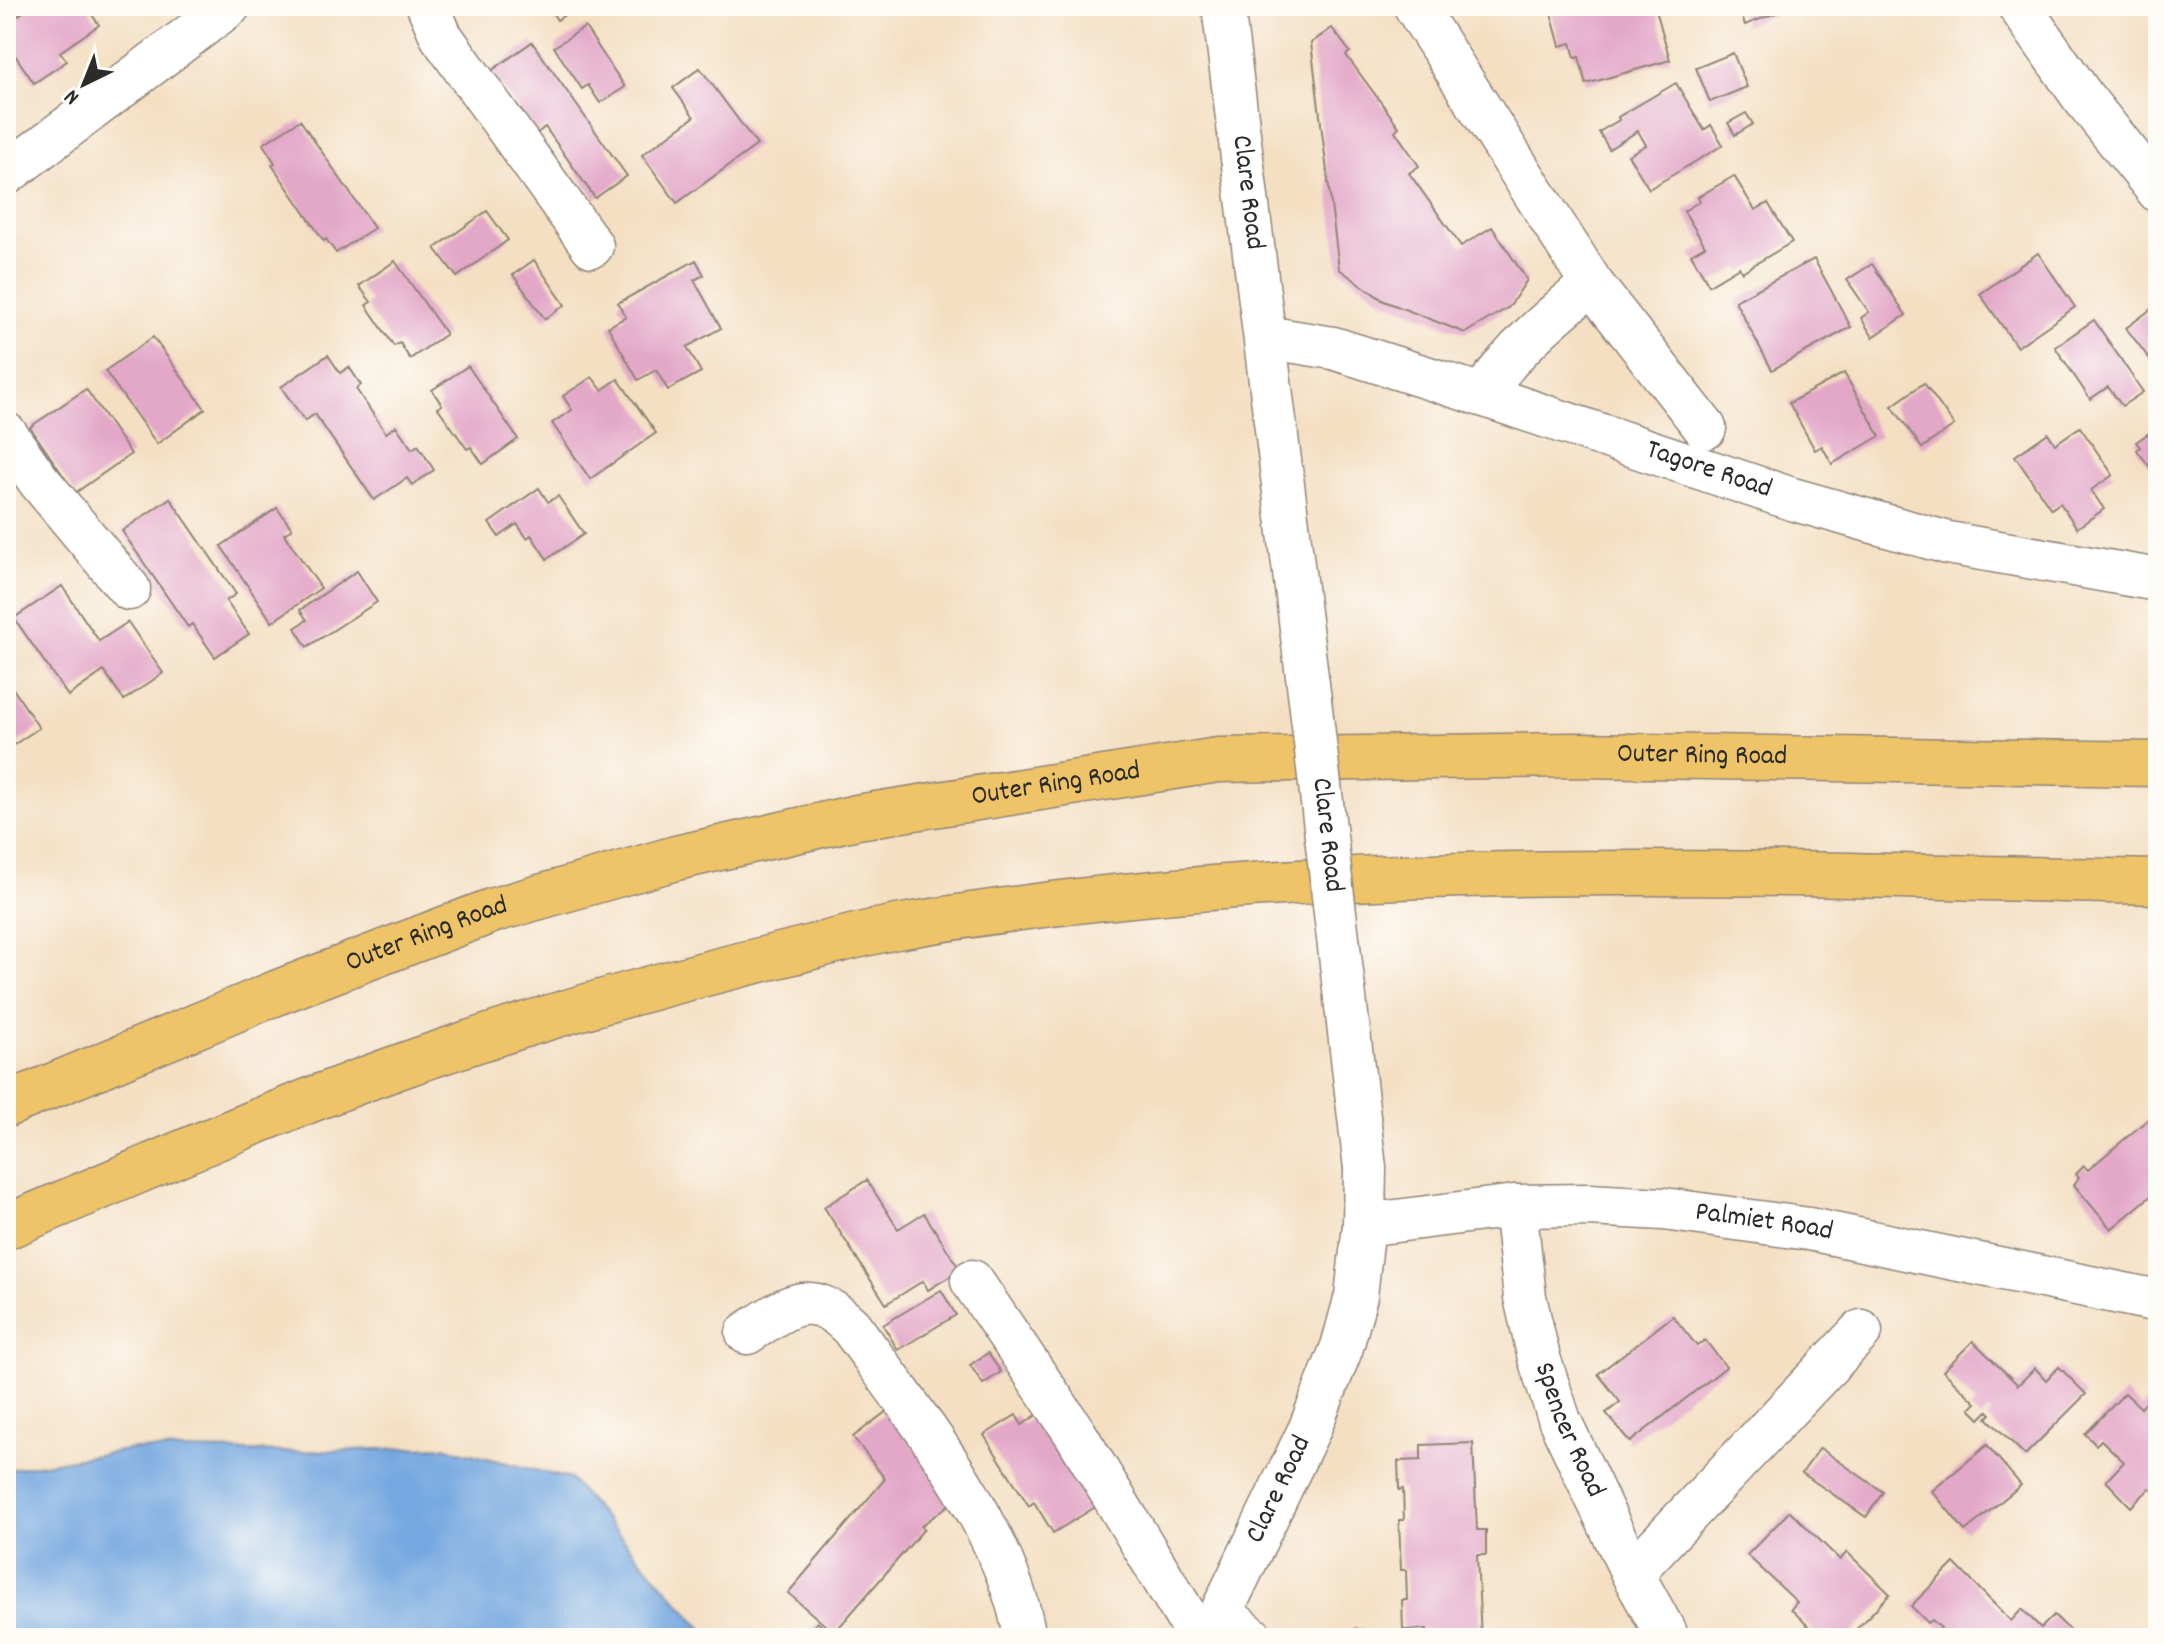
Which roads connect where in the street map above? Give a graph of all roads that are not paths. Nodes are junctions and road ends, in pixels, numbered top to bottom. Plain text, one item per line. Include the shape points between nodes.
1 (229, 6) edge
2 (428, 6) edge
3 (1223, 6) edge
4 (1415, 6) edge
5 (2019, 6) edge
6 (6, 174) edge
7 (2158, 191) edge
8 (592, 246) dead end
9 (1592, 284) junction
10 (1265, 337) junction
11 (1482, 395) junction
12 (1705, 428) dead end
13 (6, 434) edge
14 (2158, 580) edge
15 (129, 589) dead end
16 (2158, 764) edge
17 (2158, 882) edge
18 (6, 1105) edge
19 (1515, 1206) junction
20 (1364, 1225) junction
21 (6, 1227) edge
22 (972, 1281) dead end
23 (2158, 1301) edge
24 (1861, 1331) dead end
25 (747, 1333) dead end
26 (1632, 1573) junction
27 (1220, 1632) edge
28 (1025, 1638) edge
29 (1668, 1638) edge

1 - 6 street
2 - 8 street via 441,36
3 - 10 street, Clare Road
4 - 9 street
5 - 7 street
9 - 11 street via 1539,327
9 - 12 street
10 - 11 street, Tagore Road via 1333,348
10 - 20 street, Clare Road, bridge via 1365,1168
11 - 14 street, Tagore Road via 1792,499 1948,543
13 - 15 street
16 - 18 highway, Outer Ring Road via 1576,755 1218,760 857,817 676,858 494,910
17 - 21 highway via 1744,873 1229,885 1078,900 892,928 664,983 424,1058
19 - 20 street, Palmiet Road
19 - 23 street, Palmiet Road via 1664,1209 1809,1229
19 - 26 street, Spencer Road via 1518,1253 1539,1358 1560,1421
20 - 27 street, Clare Road via 1356,1296 1342,1347
22 - 27 street
24 - 26 street
25 - 28 street via 797,1305 818,1302 851,1327 955,1476 990,1537
26 - 29 street, Spencer Road

